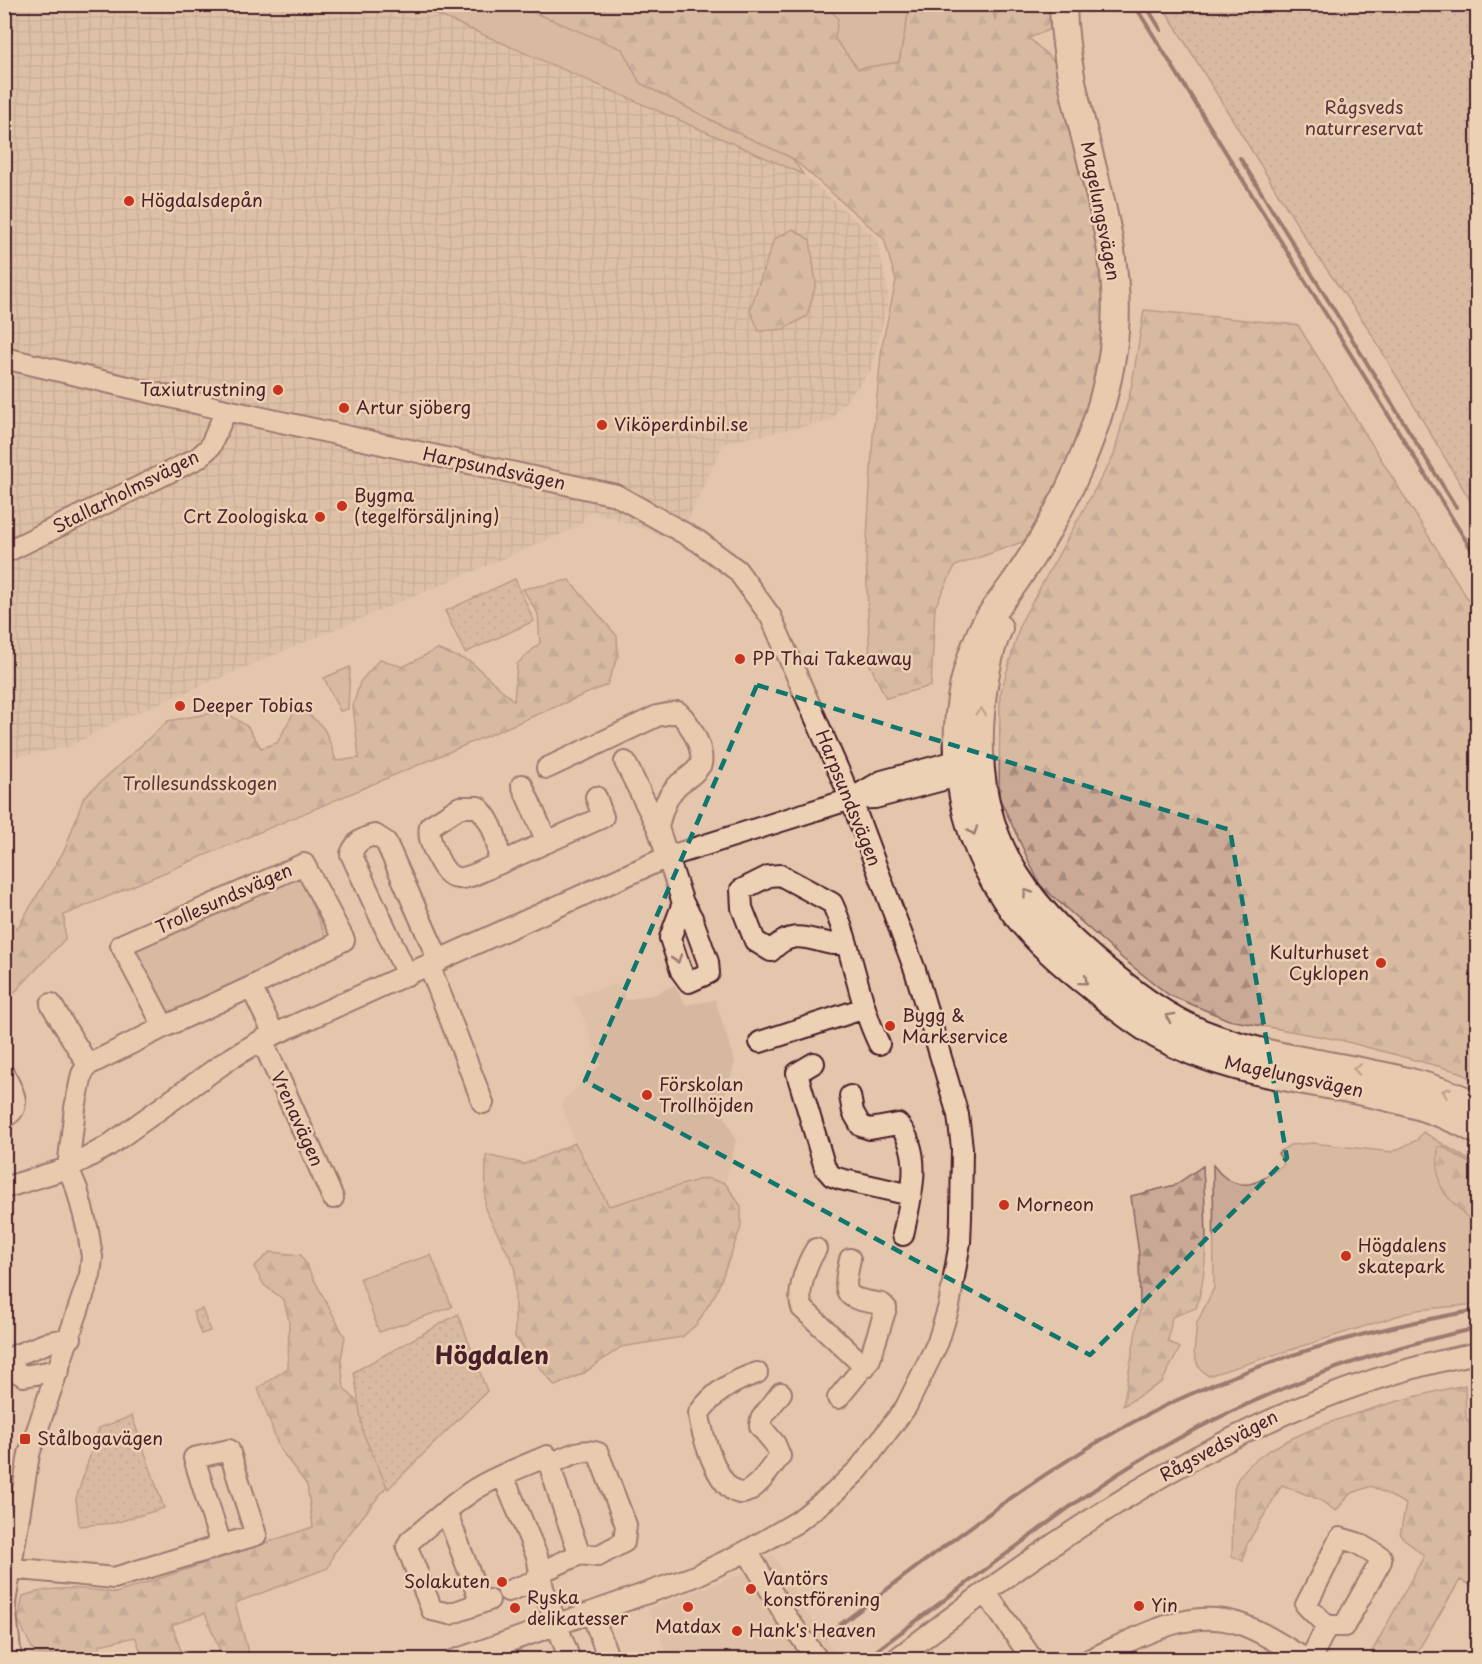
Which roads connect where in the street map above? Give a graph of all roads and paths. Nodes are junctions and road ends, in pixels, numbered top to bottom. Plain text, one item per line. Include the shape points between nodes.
1 (1064, 4) edge
2 (4, 358) edge
3 (226, 410) junction
4 (4, 553) edge
5 (625, 762) dead end
6 (969, 766) junction
7 (547, 768) dead end
8 (522, 784) dead end
9 (596, 797) dead end
10 (851, 800) junction
11 (658, 828) junction
12 (547, 842) junction
13 (667, 857) junction
14 (498, 864) dead end
15 (683, 903) dead end
16 (846, 943) junction
17 (434, 963) junction
18 (406, 975) junction
19 (251, 987) junction
20 (51, 1004) dead end
21 (865, 1008) junction
22 (164, 1027) junction
23 (268, 1037) junction
24 (760, 1042) dead end
25 (879, 1044) dead end
26 (814, 1063) dead end
27 (88, 1065) junction
28 (4, 1075) edge
29 (850, 1096) dead end
30 (483, 1103) dead end
31 (1478, 1107) edge
32 (4, 1117) edge
33 (1478, 1131) edge
34 (68, 1168) junction
35 (4, 1188) edge
36 (910, 1195) junction
37 (333, 1198) dead end
38 (903, 1235) dead end
39 (816, 1249) dead end
40 (850, 1259) dead end
41 (71, 1338) junction
42 (1478, 1353) edge
43 (865, 1367) junction
44 (59, 1370) junction
45 (757, 1373) dead end
46 (780, 1393) dead end
47 (838, 1398) dead end
48 (549, 1465) junction
49 (503, 1476) junction
50 (446, 1511) junction
51 (221, 1545) junction
52 (747, 1551) junction
53 (580, 1554) junction
54 (541, 1572) junction
55 (8, 1576) edge
56 (508, 1591) dead end
57 (986, 1593) junction
58 (5, 1608) edge
59 (592, 1613) junction
60 (557, 1625) junction
61 (1328, 1626) junction
62 (12, 1659) edge
63 (455, 1659) edge
64 (570, 1659) edge
65 (609, 1659) edge
66 (818, 1659) edge
67 (895, 1659) edge
68 (1033, 1659) edge
69 (1089, 1659) edge
70 (1309, 1659) edge

1 - 6 main road, Magelungsvägen via 1071,69 1112,261 1116,326 1105,394 1092,433 1048,527 1018,578 996,635
2 - 3 street, Harpsundsvägen
3 - 4 street, Stallarholmsvägen via 210,447 198,458
3 - 10 street, Harpsundsvägen via 616,495 679,529 737,570 771,617
5 - 11 street
6 - 10 street via 884,788 875,798
31 -> 6 main road, Magelungsvägen via 1414,1081 1239,1046 1201,1033 1160,1011 1069,940 1028,897 1011,870
6 -> 33 main road, Magelungsvägen via 962,797 976,842 1004,898 1046,948 1136,1021 1178,1046 1228,1065 1381,1095 1433,1111
7 - 11 street via 657,716 678,712 698,745 701,764 672,791
8 - 12 street
9 - 12 street via 603,817
10 - 13 street
10 - 52 street, Harpsundsvägen via 915,970 958,1115 962,1148 960,1242 954,1284 938,1342 906,1407 859,1469 834,1493 797,1522
11 - 13 street
12 - 14 street
13 - 15 street
13 - 17 street
16 - 16 street via 828,944 807,936 778,943 771,951 755,941 742,908 741,890 769,876 780,875 820,895 832,903
16 - 21 street
17 - 18 street
17 - 18 street via 386,842 375,835 364,838 355,844 351,854
17 - 30 street
18 - 23 street
19 - 22 street, Trollesundsvägen
19 - 22 street, Trollesundsvägen via 344,940 304,864 121,945
19 - 23 street
20 - 27 street
21 - 24 street
21 - 25 street
22 - 27 street, Trollesundsvägen
23 - 34 street via 228,1060 108,1146
23 - 37 street, Vrenavägen
26 - 36 street via 797,1073 825,1168 840,1179
27 - 34 street via 82,1074 75,1108
28 - 32 street via 15,1094 16,1105
29 - 36 street via 861,1126 870,1129 898,1124 903,1130 914,1164
34 - 35 street
34 - 41 street via 77,1189 92,1257
36 - 38 street
39 - 43 street via 799,1301
40 - 43 street via 844,1287 847,1295 886,1308 876,1346
41 - 44 street
41 - 44 street via 16,1354 13,1363 15,1371 24,1376
42 - 57 street, Rågsvedsvägen via 1410,1367 1348,1387 1239,1433 1127,1497
43 - 47 street
44 - 55 street via 29,1454
45 - 46 street via 719,1391 699,1413 710,1451 729,1490 747,1492 780,1456 760,1426 760,1419
48 - 49 street via 547,1456
48 - 53 street
48 - 53 street via 577,1453 598,1452 626,1525 627,1534 618,1547 590,1557
49 - 50 street
49 - 54 street
50 - 50 street via 485,1601 450,1614 432,1610 407,1547
51 - 51 street via 255,1535 229,1450 194,1458
51 - 55 street via 114,1578
52 - 59 street, Harpsundsvägen via 693,1577
52 - 66 street via 787,1618
53 - 54 street
54 - 56 street via 533,1582
54 - 60 street
55 - 58 street
57 - 67 street, Rågsvedsvägen
57 - 68 street
58 - 62 street
59 - 60 street, Harpsundsvägen
59 - 65 street
60 - 63 street, Harpsundsvägen
60 - 64 street
61 - 61 street via 1344,1626 1381,1561 1372,1550 1347,1539 1336,1542 1306,1605
61 - 70 street
69 - 70 street via 1182,1621 1208,1618 1252,1629

